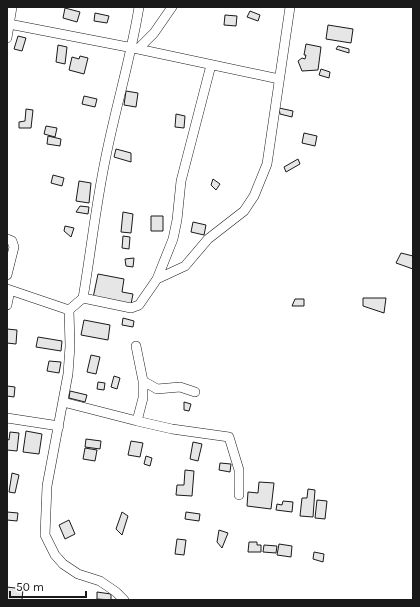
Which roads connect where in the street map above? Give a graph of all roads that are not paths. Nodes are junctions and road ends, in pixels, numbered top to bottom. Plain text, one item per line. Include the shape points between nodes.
1 (12, 7) edge
2 (140, 7) edge
3 (172, 7) edge
4 (290, 7) edge
5 (9, 24) junction
6 (7, 38) edge
7 (135, 49) junction
8 (211, 65) junction
9 (279, 78) junction
10 (7, 240) edge
11 (7, 275) edge
12 (157, 279) junction
13 (9, 290) edge
14 (83, 298) junction
15 (7, 304) edge
16 (69, 310) junction
17 (136, 346) dead end
18 (143, 381) junction
19 (196, 392) dead end
20 (63, 402) junction
21 (7, 418) edge
22 (137, 421) junction
23 (59, 426) junction
24 (239, 495) dead end
25 (124, 600) edge

1 - 5 street
2 - 7 street
3 - 7 street via 154,33
4 - 9 street
5 - 6 street
5 - 7 street
7 - 8 street
7 - 14 street via 116,110 105,158
8 - 9 street
8 - 12 street via 181,181 173,239
9 - 12 street via 267,164 254,196 244,211 208,238 185,266
10 - 11 street via 12,241 14,247
12 - 14 street via 139,305 131,308
13 - 15 street
13 - 16 street
14 - 16 street
16 - 20 street via 70,346
17 - 18 street
18 - 19 street via 157,389 180,387
18 - 22 street via 144,398
20 - 22 street
20 - 23 street
21 - 23 street
22 - 24 street via 229,437 239,470
23 - 25 street via 47,486 45,535 55,556 63,564 78,574 100,582

